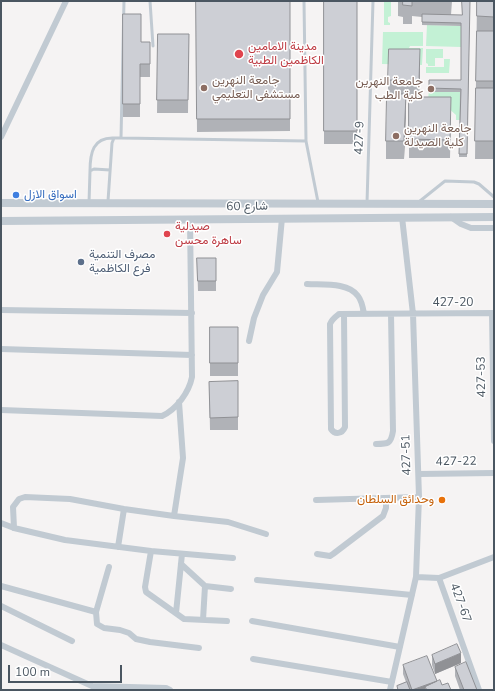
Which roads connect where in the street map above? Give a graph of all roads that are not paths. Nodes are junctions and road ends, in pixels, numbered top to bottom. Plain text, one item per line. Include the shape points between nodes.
1 (66, 1) edge
2 (124, 1) edge
3 (150, 1) edge
4 (304, 1) edge
5 (373, 1) edge
6 (153, 46) dead end
7 (1, 137) edge
8 (114, 138) junction
9 (121, 138) junction
10 (306, 141) junction
11 (110, 170) junction
12 (90, 171) junction
13 (494, 197) edge
14 (1, 202) edge
15 (89, 203) junction
16 (108, 203) junction
17 (318, 203) junction
18 (367, 203) junction
19 (417, 204) junction
20 (494, 204) edge
21 (402, 217) junction
22 (451, 217) junction
23 (494, 217) edge
24 (282, 218) junction
25 (190, 220) junction
26 (1, 221) edge
27 (494, 228) edge
28 (307, 284) dead end
29 (1, 310) edge
30 (192, 313) junction
31 (493, 313) edge
32 (344, 314) junction
33 (364, 314) junction
34 (391, 314) junction
35 (413, 314) junction
36 (249, 341) dead end
37 (1, 349) edge
38 (192, 355) junction
39 (179, 402) junction
40 (1, 410) edge
41 (494, 441) edge
42 (376, 444) dead end
43 (494, 473) edge
44 (419, 474) junction
45 (419, 497) junction
46 (386, 498) junction
47 (316, 500) dead end
48 (124, 509) junction
49 (174, 516) junction
50 (1, 523) edge
51 (14, 528) junction
52 (266, 534) dead end
53 (118, 547) junction
54 (151, 551) junction
55 (182, 554) junction
56 (317, 554) dead end
57 (233, 558) dead end
58 (494, 558) edge
59 (181, 564) junction
60 (109, 567) dead end
61 (416, 577) junction
62 (439, 578) junction
63 (257, 580) dead end
64 (1, 586) edge
65 (205, 586) junction
66 (231, 589) dead end
67 (412, 595) junction
68 (1, 606) edge
69 (96, 612) junction
70 (176, 613) junction
71 (203, 620) junction
72 (227, 621) dead end
73 (252, 621) dead end
74 (72, 640) dead end
75 (1, 644) edge
76 (400, 647) junction
77 (199, 648) dead end
78 (253, 659) dead end
79 (392, 682) junction
80 (90, 688) edge
81 (133, 689) edge
82 (170, 690) edge
83 (390, 690) edge
84 (479, 690) edge

1 - 7 street
2 - 9 lane
3 - 6 lane
4 - 10 lane
5 - 18 lane, 427-9
8 - 9 lane
8 - 11 lane
8 - 12 lane via 106,138 93,148
9 - 10 lane
10 - 17 lane
11 - 12 lane
11 - 16 lane
12 - 15 lane
13 - 19 lane via 474,182 445,181
14 - 15 street, شارع 60
15 - 16 street, شارع 60
16 - 17 street, شارع 60
17 - 18 street, شارع 60
18 - 19 street, شارع 60
19 - 20 street, شارع 60
21 - 22 street, شارع 60
21 - 24 street, شارع 60
21 - 35 street, 427-51
22 - 23 street, شارع 60
22 - 27 street via 471,228
24 - 25 street, شارع 60
24 - 36 street via 277,272 263,295
25 - 26 street, شارع 60
25 - 30 street
28 - 33 street via 350,288 358,295
29 - 30 street
30 - 38 street
31 - 35 street, 427-20
31 - 41 street, 427-53
32 - 32 street via 336,316 330,324 331,429 336,433 340,433 345,427
32 - 33 street, 427-20
33 - 34 street, 427-20
34 - 35 street, 427-20
34 - 42 street via 393,431 389,442
35 - 44 street, 427-51
37 - 38 street
38 - 39 street via 191,384
39 - 40 street via 162,416
39 - 49 street via 183,458
43 - 44 street, 427-22
44 - 45 street, 427-51
45 - 46 street
45 - 61 street, 427-51
46 - 47 street
46 - 56 street via 383,516 330,556
48 - 49 street
48 - 51 street via 70,499 25,497 19,499 13,507
48 - 53 street
49 - 52 street via 228,522
50 - 51 street
51 - 53 street via 65,540
53 - 54 street
54 - 55 street
54 - 70 street via 146,592
55 - 57 street
55 - 59 street
58 - 62 street, 427-67
59 - 65 street
59 - 70 street
60 - 69 street
61 - 62 street
61 - 67 street, 427-51
62 - 84 street, 427-67
63 - 67 street
64 - 69 street
65 - 66 street
65 - 71 street
67 - 76 street, 427-51
68 - 74 street
69 - 77 street via 97,624 104,628 120,630 136,639 150,642
70 - 71 street via 184,619
71 - 72 street
73 - 76 street
75 - 80 street
76 - 79 street, 427-51
78 - 79 street
79 - 83 street, 427-51
80 - 81 street
81 - 82 street

